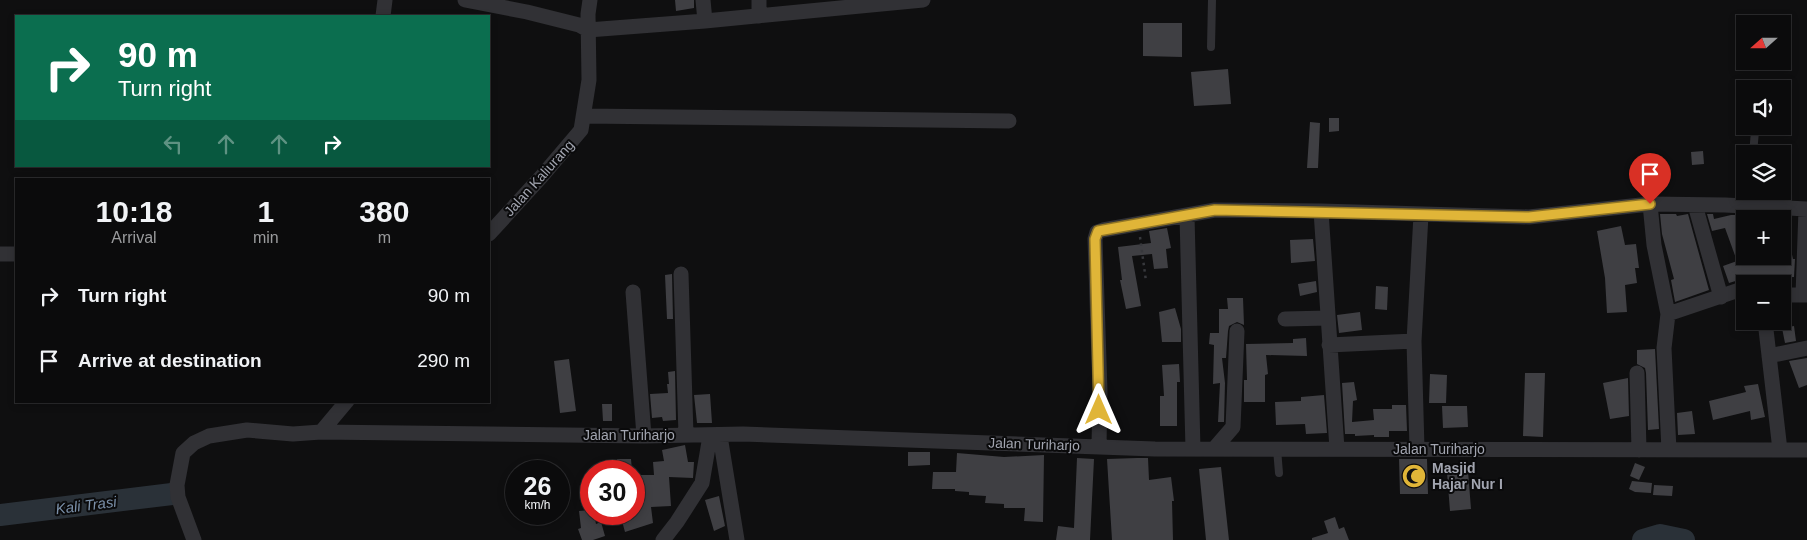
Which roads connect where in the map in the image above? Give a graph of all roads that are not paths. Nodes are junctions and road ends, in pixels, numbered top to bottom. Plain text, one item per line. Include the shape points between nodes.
1 (385, 0) edge
2 (465, 0) edge
3 (590, 0) edge
4 (703, 0) edge
5 (759, 0) edge
6 (923, 0) edge
7 (1212, 0) edge
8 (383, 15) edge
9 (759, 16) junction
10 (705, 21) junction
11 (588, 30) junction
12 (1211, 47) dead end
13 (584, 116) junction
14 (1009, 120) dead end
15 (1740, 200) edge
16 (1755, 200) edge
17 (1650, 204) junction
18 (1695, 205) junction
19 (1806, 209) edge
20 (1321, 211) junction
21 (1421, 215) junction
22 (1188, 216) junction
23 (490, 233) edge
24 (0, 254) edge
25 (15, 254) edge
26 (681, 274) dead end
27 (633, 292) dead end
28 (1736, 292) edge
29 (1791, 295) edge
30 (1805, 295) edge
31 (1722, 297) junction
32 (1668, 314) junction
33 (1328, 318) junction
34 (1285, 319) dead end
35 (1237, 330) dead end
36 (1766, 330) edge
37 (1414, 341) junction
38 (1329, 345) junction
39 (1807, 348) edge
40 (1769, 356) junction
41 (1637, 373) dead end
42 (345, 403) edge
43 (321, 432) junction
44 (686, 435) junction
45 (644, 436) junction
46 (715, 436) junction
47 (1099, 446) junction
48 (1193, 449) junction
49 (1214, 449) junction
50 (1277, 449) junction
51 (1337, 449) junction
52 (1417, 450) junction
53 (1638, 450) junction
54 (1669, 450) junction
55 (1780, 450) junction
56 (1807, 450) edge
57 (1279, 473) dead end
58 (194, 540) edge
59 (663, 540) edge
60 (737, 540) edge

1 - 8 street
2 - 11 street via 527,9
3 - 11 street, Jalan Kaliurang
4 - 10 street
5 - 9 street
6 - 9 street
7 - 12 lane
9 - 10 street
10 - 11 street
11 - 13 street, Jalan Kaliurang via 589,80
13 - 14 street
13 - 23 street, Jalan Kaliurang via 575,139
15 - 18 street
16 - 19 street
17 - 18 street
17 - 21 street via 1529,217
17 - 32 street via 1654,245
18 - 31 street
19 - 30 street
20 - 21 street
20 - 22 street via 1215,210
20 - 33 street
21 - 37 street
22 - 47 street via 1098,231 1095,239
22 - 48 street
24 - 25 street
26 - 44 street
27 - 45 street
28 - 31 street
29 - 30 street
31 - 32 street
32 - 54 street via 1664,348
33 - 34 street
33 - 38 street
35 - 49 street via 1233,427
36 - 40 street
37 - 38 street
37 - 52 street
38 - 51 street
39 - 40 street
40 - 55 street
41 - 53 street
42 - 43 street
43 - 45 street, Jalan Turiharjo
43 - 58 street, Jalan Turiharjo via 293,434 247,430 209,436 194,443 183,453 177,485 178,497
44 - 45 street, Jalan Turiharjo
44 - 46 street, Jalan Turiharjo
46 - 47 street, Jalan Turiharjo
46 - 59 street via 702,483
46 - 60 street
47 - 48 street, Jalan Turiharjo
48 - 49 street, Jalan Turiharjo
49 - 50 street, Jalan Turiharjo
50 - 51 street, Jalan Turiharjo
50 - 57 lane
51 - 52 street, Jalan Turiharjo
52 - 53 street, Jalan Turiharjo
53 - 54 street, Jalan Turiharjo
54 - 55 street, Jalan Turiharjo
55 - 56 street, Jalan Turiharjo

